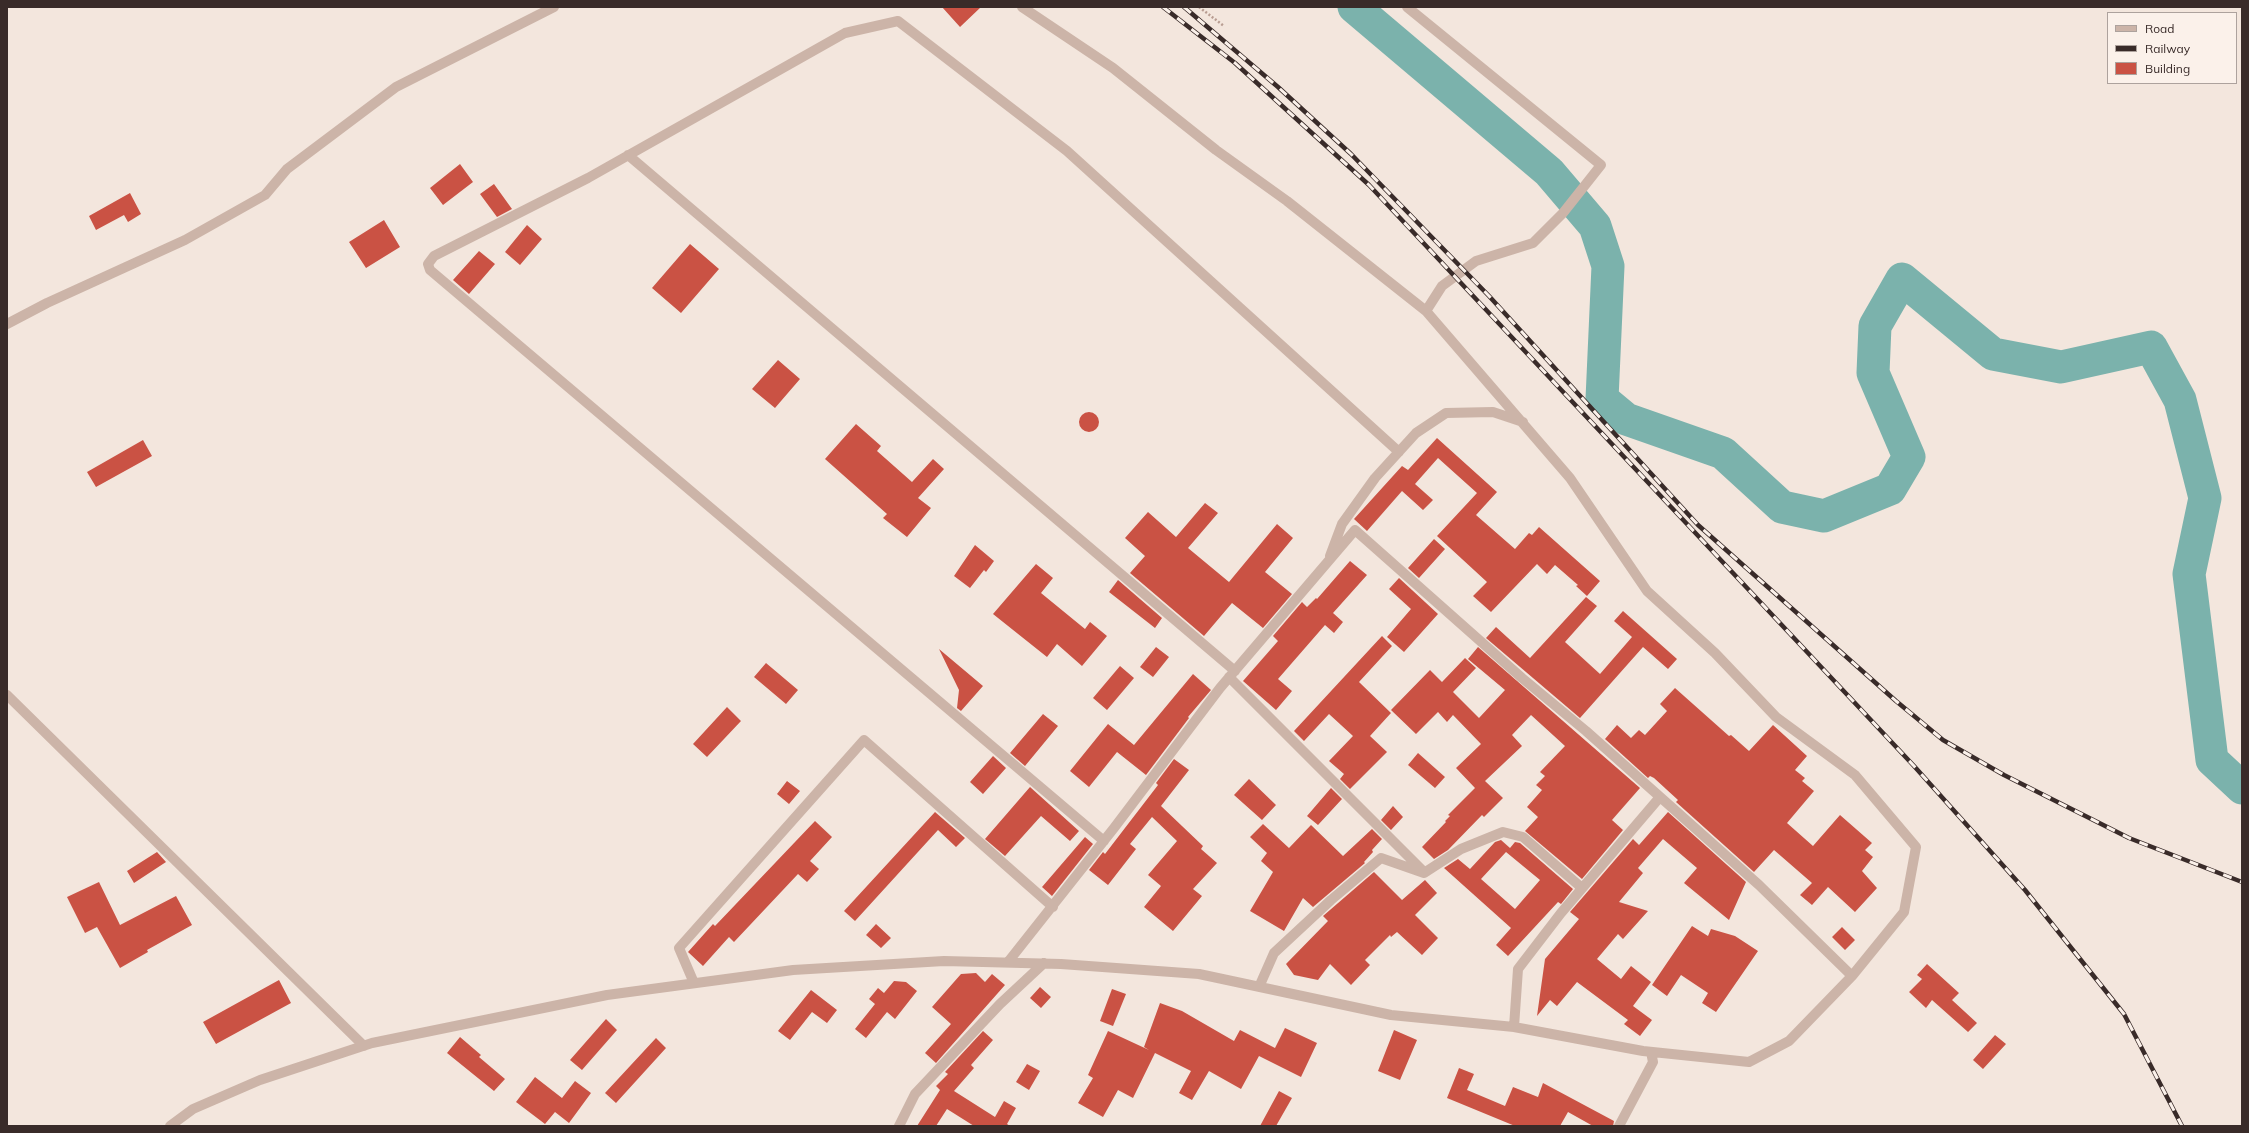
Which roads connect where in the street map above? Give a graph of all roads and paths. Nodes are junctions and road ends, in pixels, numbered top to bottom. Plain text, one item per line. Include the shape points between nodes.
1 (554, 7) edge
2 (1022, 7) edge
3 (1199, 7) edge
4 (1406, 7) edge
5 (1224, 26) dead end
6 (628, 155) junction
7 (1426, 311) junction
8 (7, 324) edge
9 (1523, 422) junction
10 (1399, 452) junction
11 (1328, 562) junction
12 (1232, 674) junction
13 (7, 695) edge
14 (1660, 797) junction
15 (1104, 841) junction
16 (1424, 873) junction
17 (1582, 888) junction
18 (1052, 907) junction
19 (1008, 962) junction
20 (1044, 963) junction
21 (1852, 976) junction
22 (694, 983) junction
23 (1259, 987) junction
24 (1514, 1027) junction
25 (364, 1046) junction
26 (1651, 1052) junction
27 (170, 1126) edge
28 (899, 1126) edge
29 (1619, 1126) edge

1 - 8 street via 396,87 287,169 265,195 185,240
2 - 7 street via 1113,68
3 - 5 path
4 - 7 street via 1601,165 1563,213 1533,243 1476,261 1442,286
6 - 10 street via 845,33 898,21 1067,151
6 - 12 street
6 - 15 street via 434,256 428,264 430,270
7 - 9 street
9 - 10 street via 1493,412 1446,413 1416,433
9 - 21 street via 1570,478 1647,591 1715,653 1776,717 1855,775 1916,847 1904,912
10 - 11 street via 1342,524
11 - 12 street
11 - 14 street via 1355,530
12 - 15 street
12 - 16 street
13 - 25 street
14 - 17 street
14 - 21 street via 1759,885
15 - 18 street
16 - 17 street via 1462,849 1503,832 1523,837
16 - 23 street via 1381,858 1274,953
17 - 24 street via 1518,969
18 - 19 street
18 - 22 street via 864,740 679,948
19 - 20 street
19 - 22 street via 944,961 857,965 793,970
20 - 23 street via 1199,974
20 - 28 street via 1000,1004 915,1094
21 - 26 street via 1789,1041 1749,1062
22 - 25 street via 607,995
23 - 24 street via 1391,1015
24 - 26 street
25 - 27 street via 260,1080 193,1109
26 - 29 street via 1653,1062

